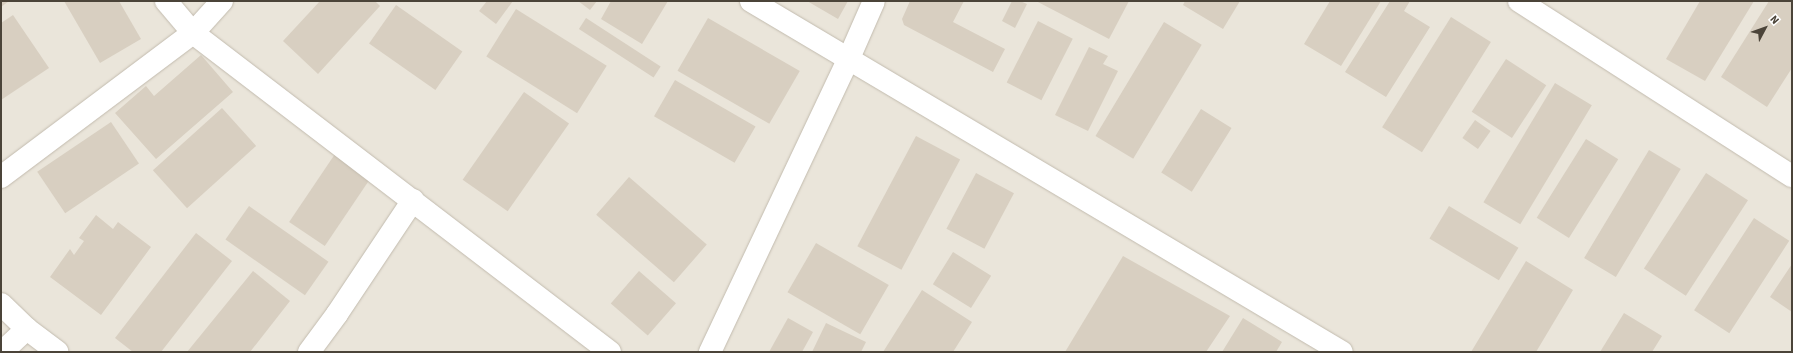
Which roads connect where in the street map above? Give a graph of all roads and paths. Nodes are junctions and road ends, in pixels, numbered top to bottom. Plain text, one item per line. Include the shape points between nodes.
1 (166, 1) edge
2 (222, 1) edge
3 (751, 1) edge
4 (874, 1) edge
5 (1519, 1) edge
6 (193, 33) junction
7 (849, 58) junction
8 (1792, 176) edge
9 (1, 177) edge
10 (413, 200) junction
11 (1, 304) edge
12 (27, 329) junction
13 (2, 352) edge
14 (57, 352) edge
15 (309, 352) edge
16 (610, 352) edge
17 (710, 352) edge
18 (1342, 352) edge

1 - 6 street
2 - 6 street
3 - 7 street
4 - 7 street
5 - 8 street
6 - 9 street
6 - 10 street
7 - 17 street
7 - 18 street
10 - 15 street
10 - 16 street
11 - 12 street
12 - 13 street
12 - 14 street

